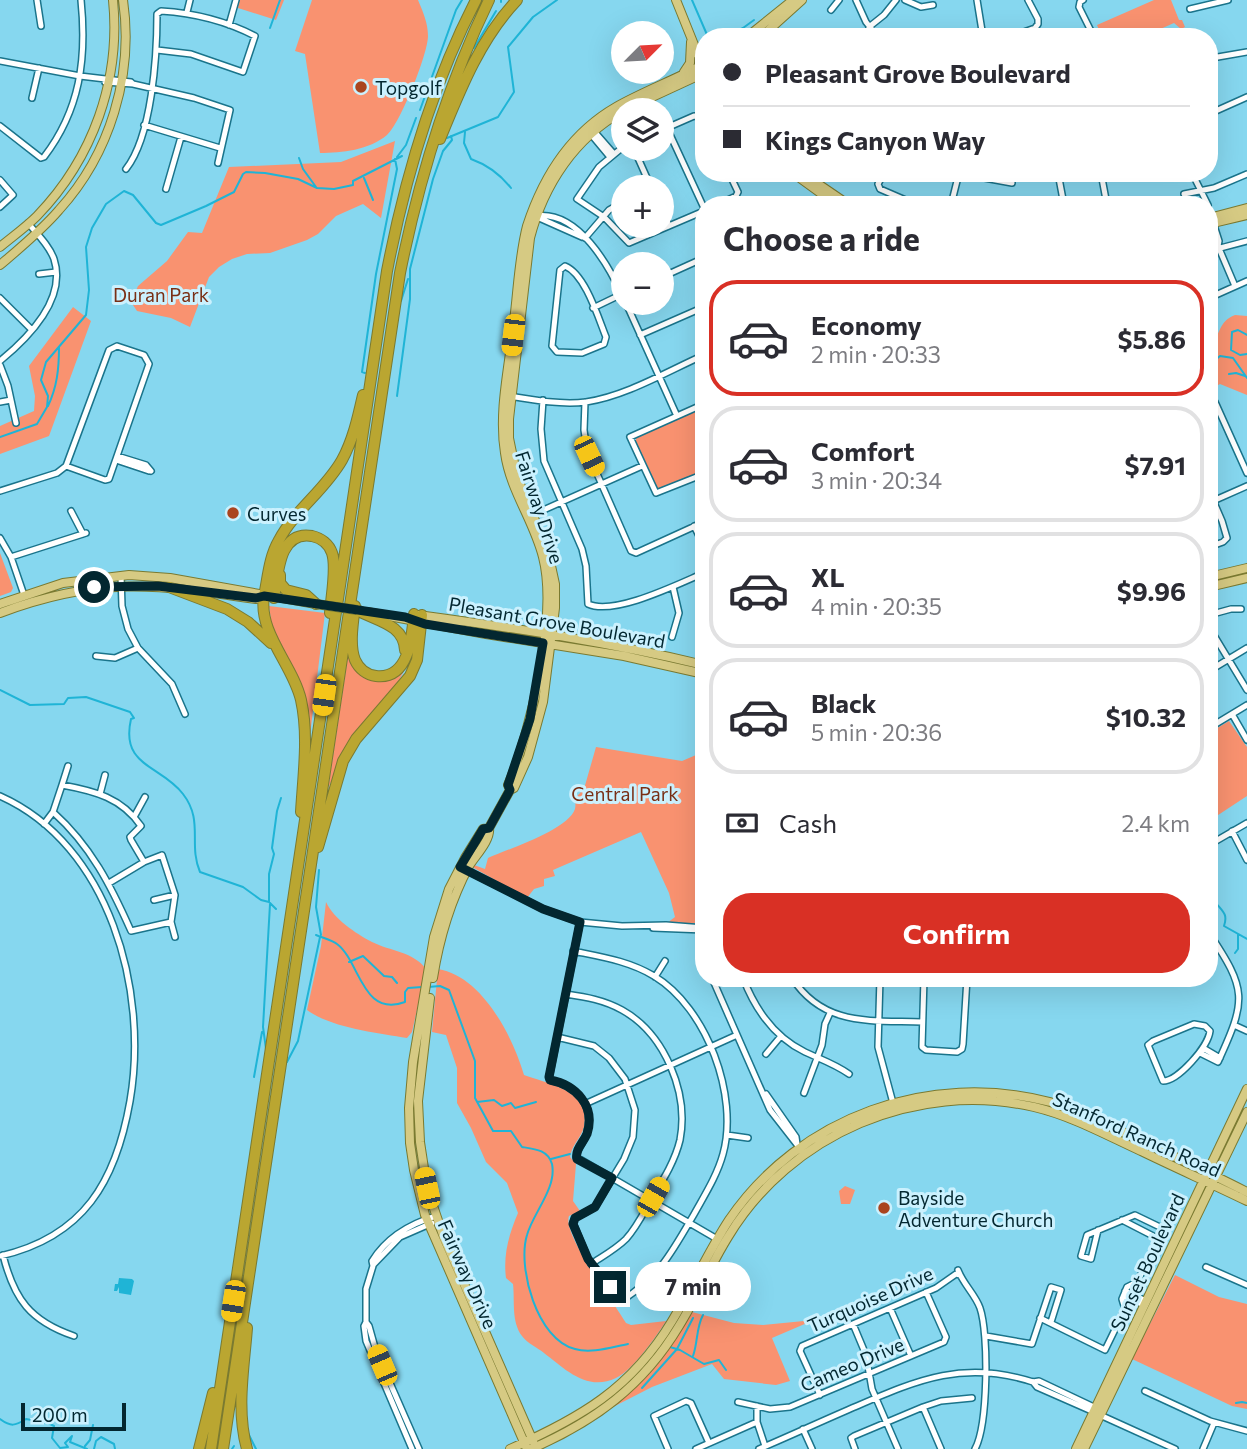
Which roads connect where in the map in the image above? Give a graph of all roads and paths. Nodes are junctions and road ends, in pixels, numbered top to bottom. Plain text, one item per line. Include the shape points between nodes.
1 (37, 0) edge
2 (80, 0) edge
3 (113, 0) edge
4 (123, 0) edge
5 (190, 0) edge
6 (236, 0) edge
7 (489, 0) edge
8 (517, 0) edge
9 (527, 0) edge
10 (676, 0) edge
11 (793, 0) edge
12 (802, 0) edge
13 (839, 0) edge
14 (856, 0) edge
15 (896, 0) edge
16 (905, 0) edge
17 (977, 0) edge
18 (1028, 0) edge
19 (1083, 0) edge
20 (1228, 0) edge
21 (473, 3) edge
22 (933, 5) dead end
23 (1190, 9) dead end
24 (831, 10) dead end
25 (187, 12) junction
26 (229, 25) junction
27 (41, 26) dead end
28 (869, 27) joint
29 (758, 28) edge
30 (771, 28) edge
31 (982, 28) edge
32 (1030, 28) edge
33 (1090, 28) edge
34 (490, 36) junction
35 (691, 39) junction
36 (695, 42) edge
37 (695, 47) edge
38 (157, 50) junction
39 (1247, 51) edge
40 (1218, 58) edge
41 (0, 61) edge
42 (39, 68) junction
43 (695, 68) edge
44 (80, 76) junction
45 (681, 76) junction
46 (695, 77) edge
47 (114, 81) junction
48 (152, 88) junction
49 (1247, 97) edge
50 (32, 98) dead end
51 (651, 98) edge
52 (1218, 110) edge
53 (695, 116) edge
54 (611, 118) edge
55 (144, 125) junction
56 (674, 125) edge
57 (0, 126) edge
58 (590, 130) junction
59 (181, 137) junction
60 (220, 148) junction
61 (674, 149) edge
62 (611, 155) joint
63 (218, 163) dead end
64 (126, 169) dead end
65 (1247, 174) edge
66 (0, 180) edge
67 (421, 181) junction
68 (805, 182) edge
69 (815, 182) edge
70 (879, 182) edge
71 (1007, 182) edge
72 (1196, 182) edge
73 (1012, 183) dead end
74 (166, 189) dead end
75 (1202, 193) junction
76 (1184, 194) dead end
77 (698, 196) edge
78 (825, 196) edge
79 (836, 196) edge
80 (896, 196) edge
81 (1203, 196) edge
82 (0, 207) edge
83 (1247, 208) edge
84 (611, 209) edge
85 (695, 213) edge
86 (533, 215) junction
87 (1247, 215) edge
88 (604, 217) junction
89 (1218, 217) edge
90 (1218, 219) edge
91 (28, 223) junction
92 (611, 224) edge
93 (674, 224) edge
94 (36, 233) junction
95 (585, 238) junction
96 (624, 238) edge
97 (641, 238) edge
98 (1218, 239) edge
99 (1247, 241) edge
100 (0, 247) edge
101 (1218, 247) junction
102 (695, 262) edge
103 (0, 265) edge
104 (56, 272) junction
105 (611, 272) edge
106 (674, 272) edge
107 (39, 274) dead end
108 (1247, 281) edge
109 (518, 283) junction
110 (1235, 286) junction
111 (1218, 294) edge
112 (0, 298) edge
113 (611, 300) edge
114 (382, 305) junction
115 (593, 307) junction
116 (695, 311) edge
117 (631, 315) edge
118 (31, 329) junction
119 (519, 334) junction
120 (640, 335) junction
121 (695, 359) edge
122 (0, 363) edge
123 (658, 375) junction
124 (509, 396) junction
125 (11, 400) junction
126 (543, 400) junction
127 (0, 402) edge
128 (585, 402) junction
129 (695, 408) edge
130 (1218, 409) edge
131 (677, 416) junction
132 (16, 423) dead end
133 (116, 458) junction
134 (66, 466) junction
135 (642, 466) junction
136 (1247, 473) edge
137 (695, 478) edge
138 (602, 484) junction
139 (1247, 486) edge
140 (0, 491) edge
141 (1218, 499) edge
142 (562, 502) junction
143 (71, 511) dead end
144 (1218, 514) edge
145 (530, 516) junction
146 (694, 526) edge
147 (0, 538) edge
148 (1218, 544) edge
149 (11, 557) junction
150 (355, 568) junction
151 (1247, 568) edge
152 (280, 569) junction
153 (1218, 575) edge
154 (695, 577) edge
155 (1247, 578) edge
156 (121, 581) junction
157 (1218, 585) edge
158 (169, 587) junction
159 (673, 587) junction
160 (24, 595) junction
161 (269, 597) junction
162 (316, 604) junction
163 (0, 608) edge
164 (1241, 609) dead end
165 (357, 610) joint
166 (1218, 613) edge
167 (370, 615) junction
168 (415, 618) junction
169 (672, 637) dead end
170 (547, 639) junction
171 (1218, 642) edge
172 (138, 648) junction
173 (1247, 648) edge
174 (96, 656) dead end
175 (406, 658) junction
176 (1228, 659) junction
177 (683, 660) junction
178 (651, 662) junction
179 (695, 663) edge
180 (1218, 665) edge
181 (289, 668) junction
182 (695, 672) edge
183 (1247, 690) edge
184 (324, 695) junction
185 (1247, 705) edge
186 (185, 714) dead end
187 (1232, 714) junction
188 (1218, 723) edge
189 (1247, 740) edge
190 (532, 744) junction
191 (516, 765) junction
192 (68, 766) dead end
193 (105, 775) dead end
194 (62, 785) junction
195 (512, 789) junction
196 (100, 794) junction
197 (0, 796) edge
198 (145, 797) dead end
199 (53, 812) junction
200 (134, 817) junction
201 (1247, 823) edge
202 (44, 824) junction
203 (1232, 831) junction
204 (1218, 840) edge
205 (1247, 860) edge
206 (144, 862) junction
207 (464, 868) junction
208 (101, 869) junction
209 (89, 876) junction
210 (109, 883) junction
211 (301, 883) junction
212 (175, 895) junction
213 (153, 900) dead end
214 (171, 922) junction
215 (580, 922) junction
216 (695, 928) edge
217 (175, 937) dead end
218 (1218, 945) edge
219 (573, 951) junction
220 (665, 961) dead end
221 (655, 977) junction
222 (716, 987) edge
223 (748, 987) edge
224 (800, 987) edge
225 (880, 987) edge
226 (924, 987) edge
227 (966, 987) edge
228 (566, 994) junction
229 (830, 1013) junction
230 (879, 1020) junction
231 (922, 1022) junction
232 (1236, 1026) junction
233 (1247, 1031) edge
234 (737, 1035) junction
235 (781, 1036) junction
236 (557, 1037) junction
237 (710, 1047) junction
238 (1202, 1050) junction
239 (766, 1054) dead end
240 (817, 1058) junction
241 (669, 1065) junction
242 (849, 1074) dead end
243 (627, 1084) junction
244 (1247, 1089) edge
245 (804, 1093) dead end
246 (585, 1104) junction
247 (893, 1107) junction
248 (1247, 1111) edge
249 (1065, 1116) junction
250 (1098, 1120) junction
251 (1124, 1132) junction
252 (1102, 1133) junction
253 (727, 1135) junction
254 (748, 1138) dead end
255 (800, 1148) junction
256 (612, 1178) junction
257 (1210, 1178) junction
258 (1247, 1192) edge
259 (651, 1200) junction
260 (1247, 1201) edge
261 (432, 1220) junction
262 (1122, 1220) junction
263 (689, 1222) junction
264 (1098, 1230) junction
265 (717, 1239) junction
266 (1159, 1239) junction
267 (1, 1256) edge
268 (714, 1261) junction
269 (591, 1264) junction
270 (1206, 1266) dead end
271 (1247, 1285) edge
272 (926, 1292) junction
273 (1124, 1293) junction
274 (244, 1301) junction
275 (1145, 1303) junction
276 (890, 1308) junction
277 (1040, 1318) junction
278 (1051, 1322) junction
279 (853, 1324) junction
280 (74, 1336) dead end
281 (986, 1336) junction
282 (226, 1348) junction
283 (911, 1356) junction
284 (985, 1372) junction
285 (868, 1373) junction
286 (1145, 1391) dead end
287 (820, 1395) junction
288 (876, 1398) junction
289 (972, 1398) dead end
290 (738, 1402) dead end
291 (757, 1406) junction
292 (923, 1407) junction
293 (1098, 1412) junction
294 (757, 1422) junction
295 (887, 1422) junction
296 (1214, 1423) junction
297 (803, 1429) junction
298 (1247, 1431) edge
299 (709, 1443) junction
300 (531, 1446) edge
301 (415, 1448) edge
302 (762, 1448) edge
303 (200, 1449) edge
304 (211, 1449) edge
305 (223, 1449) edge
306 (247, 1449) edge
307 (510, 1449) edge
308 (668, 1449) edge
309 (696, 1449) edge
310 (812, 1449) edge
311 (855, 1449) edge
312 (898, 1449) edge
313 (942, 1449) edge
314 (975, 1449) edge
315 (1076, 1449) edge
316 (1084, 1449) edge
317 (1175, 1449) edge
318 (1203, 1449) edge

1 - 27 street
2 - 44 street
3 - 47 main road
4 - 47 main road via 126,34
5 - 25 street
6 - 26 street
7 - 67 highway via 456,76
8 - 34 highway
9 - 34 highway
10 - 35 main road
11 - 29 main road
12 - 30 main road
13 - 24 street
14 - 28 street
15 - 28 street
16 - 22 street via 921,7
17 - 31 street
18 - 32 street via 1038,19
19 - 33 street via 1079,7
20 - 23 street
21 - 114 highway via 415,157 392,244
25 - 26 street
25 - 38 street via 157,14
26 - 38 street via 255,36 243,72 191,54
34 - 67 highway via 474,61
35 - 36 main road
35 - 37 main road
35 - 45 main road via 690,63
38 - 48 street
39 - 40 street
41 - 42 street
42 - 44 street
42 - 50 street
43 - 45 main road, Fairway Drive
44 - 47 street
44 - 57 street via 68,118 44,157 38,158
45 - 58 main road, Fairway Drive via 618,106
46 - 51 main road, Fairway Drive
47 - 48 street
47 - 91 main road via 82,157 62,187
47 - 94 main road via 111,123 93,164 68,200
48 - 55 street
48 - 60 street via 230,110
49 - 52 street
53 - 56 street
54 - 58 main road, Fairway Drive
55 - 59 street
55 - 64 street
58 - 62 street
58 - 86 main road, Fairway Drive
59 - 60 street
59 - 74 street
60 - 63 street
61 - 77 street
62 - 88 street via 577,199
65 - 75 street
66 - 82 street via 13,195
67 - 150 highway via 400,273
68 - 78 main road
69 - 79 main road
70 - 80 street via 880,189
71 - 73 street
72 - 75 street
75 - 76 street
75 - 81 street
83 - 89 main road
84 - 88 street
85 - 93 street
86 - 95 street via 564,223
86 - 109 main road, Fairway Drive
86 - 119 main road, Fairway Drive
87 - 90 main road
88 - 92 street
88 - 95 street
91 - 94 street
91 - 100 main road
94 - 103 main road
94 - 104 street via 50,251
95 - 105 street
96 - 97 street via 629,243
98 - 101 street
99 - 101 street
101 - 110 street
102 - 106 street
104 - 107 street
104 - 118 street via 53,297
108 - 110 street
109 - 119 main road
109 - 124 main road, Fairway Drive
110 - 111 street
112 - 118 street
113 - 115 street
114 - 161 highway via 351,440 334,472 279,539 271,559
114 - 184 highway
115 - 115 street via 607,338 605,344 578,354 554,350 551,344 562,267 578,276
116 - 120 street
117 - 120 street
118 - 122 street
119 - 124 main road, Fairway Drive
120 - 123 street
121 - 123 street
122 - 125 street
123 - 128 street
123 - 131 street
124 - 126 street
124 - 145 main road, Fairway Drive via 512,460
125 - 127 street
125 - 132 street
126 - 128 street
126 - 142 street via 544,461
128 - 138 street via 586,445
129 - 131 street
130 - 136 street
131 - 135 street via 630,436
133 - 133 street via 151,471 146,465
133 - 134 street via 111,476 105,480
133 - 134 street via 149,360 117,346 107,354
134 - 140 street
135 - 137 street via 658,494
135 - 138 street
138 - 142 street
138 - 146 street via 633,553
139 - 141 street
142 - 145 street
142 - 159 street via 582,549 590,606 636,600
143 - 149 street via 84,534
144 - 148 street via 1227,538
145 - 170 main road, Fairway Drive via 546,573
147 - 149 street
149 - 160 street
150 - 175 highway via 356,661 366,672 381,676 396,671
150 - 211 highway
151 - 153 main road
152 - 161 highway
152 - 162 highway via 280,583 286,590 306,595
152 - 184 highway via 286,546 301,536 322,540 329,547
154 - 159 street
155 - 157 main road
156 - 158 main road
156 - 160 main road via 76,580
156 - 161 main road via 170,578
156 - 163 main road
156 - 172 street via 124,618
158 - 161 main road
158 - 181 highway via 239,615 265,637
159 - 169 street via 679,613
160 - 163 main road
161 - 162 main road
161 - 181 highway via 263,613 266,624
162 - 165 main road, bridge
164 - 166 street
165 - 167 highway
167 - 168 main road, Pleasant Grove Boulevard
167 - 175 highway via 400,633
168 - 170 main road, Pleasant Grove Boulevard
168 - 175 highway
168 - 211 highway via 417,660 410,676 342,761
170 - 177 main road, Pleasant Grove Boulevard via 639,649
170 - 178 main road, Pleasant Grove Boulevard
170 - 190 main road, Fairway Drive via 543,702
170 - 191 main road, Fairway Drive
171 - 176 street
172 - 174 street via 115,658
172 - 186 street via 172,684
173 - 176 street
176 - 180 street
176 - 183 street
177 - 178 main road via 656,656
177 - 179 main road, Pleasant Grove Boulevard
178 - 182 main road, Pleasant Grove Boulevard
181 - 211 highway via 304,721
184 - 211 highway
185 - 187 street
187 - 188 street
187 - 189 street
190 - 191 main road
190 - 195 main road, Fairway Drive
191 - 195 main road, Fairway Drive via 520,770
192 - 194 street
193 - 196 street
194 - 196 street
194 - 199 street
195 - 207 main road, Fairway Drive via 489,835
196 - 200 street
197 - 202 street
198 - 200 street
199 - 202 street
199 - 208 street
200 - 206 street via 141,826 130,837
201 - 203 street
202 - 209 street
203 - 204 street
203 - 205 street
206 - 210 street
206 - 212 street via 164,856
207 - 215 street via 543,909
207 - 261 main road, Fairway Drive via 431,975 419,1076 418,1115
208 - 209 street
208 - 210 street
209 - 267 street via 118,940 132,998 135,1068 124,1137 109,1176 79,1215 47,1238
210 - 214 street via 131,932
211 - 274 highway
211 - 282 highway
212 - 213 street
212 - 214 street
214 - 217 street
215 - 216 street
215 - 219 street
218 - 232 street via 1242,981 1242,1009
219 - 221 street via 618,960
219 - 228 street
220 - 221 street
221 - 237 street via 685,1004
222 - 234 street
223 - 235 street via 760,1012
224 - 229 street
225 - 230 street
226 - 231 street
227 - 231 street via 960,1051 924,1049
228 - 236 street
228 - 241 street via 605,1002 631,1016 654,1039
229 - 230 street
229 - 240 street
230 - 231 street
230 - 247 street via 879,1054
232 - 233 street
232 - 238 street via 1219,1060
234 - 237 street
234 - 255 street via 762,1088
235 - 239 street
235 - 240 street
236 - 243 street via 594,1046 618,1068
236 - 246 street via 549,1079 570,1087
237 - 241 street
237 - 253 street via 725,1089
238 - 238 street via 1166,1082 1147,1048 1153,1041 1197,1024 1210,1031
240 - 242 street
240 - 245 street
241 - 243 street
241 - 259 street via 681,1102 680,1137 672,1163
243 - 246 street
243 - 256 street via 635,1110 634,1130 628,1152
244 - 257 main road, Sunset Boulevard
246 - 256 street via 588,1128 576,1157
247 - 249 main road, Stanford Ranch Road via 977,1100 1019,1104
247 - 250 main road, Stanford Ranch Road via 944,1093 1004,1094 1052,1103
247 - 255 main road, Stanford Ranch Road
247 - 255 main road, Stanford Ranch Road via 834,1126
248 - 257 main road, Sunset Boulevard
249 - 250 main road via 1093,1123
249 - 252 main road, Stanford Ranch Road
250 - 251 main road, Stanford Ranch Road
251 - 252 main road via 1107,1129
251 - 257 main road, Stanford Ranch Road
252 - 257 main road, Stanford Ranch Road
253 - 254 street
253 - 263 street via 718,1170
255 - 265 main road, Stanford Ranch Road via 769,1172
255 - 268 main road, Stanford Ranch Road via 749,1206
256 - 259 street
256 - 269 street via 595,1207 573,1221
257 - 258 main road, Stanford Ranch Road
257 - 260 main road, Stanford Ranch Road
257 - 275 main road, Sunset Boulevard
257 - 293 main road, Sunset Boulevard
259 - 263 street
259 - 269 street via 628,1237
261 - 300 main road, Fairway Drive
261 - 301 street via 390,1238 373,1261 366,1289 364,1326 370,1353
262 - 264 street
262 - 266 street
262 - 266 street via 1135,1215 1164,1229
263 - 265 street
263 - 269 street via 656,1274 620,1301
264 - 264 street via 1087,1235 1081,1256 1091,1259
265 - 268 main road
265 - 300 main road, Stanford Ranch Road via 673,1320 635,1371 592,1408
266 - 273 street via 1137,1282
267 - 280 street via 12,1285 29,1310 43,1323
268 - 300 main road, Stanford Ranch Road via 680,1324 641,1377 583,1424
270 - 271 street
272 - 276 street, Turquoise Drive
272 - 281 street, Turquoise Drive via 959,1273 976,1300
272 - 283 street, Cameo Drive via 947,1340
273 - 275 street
273 - 278 street via 1125,1309 1105,1350
274 - 305 highway
274 - 306 highway via 242,1419
275 - 293 main road, Sunset Boulevard
276 - 279 street, Turquoise Drive
276 - 283 street
277 - 278 street
277 - 278 street via 1050,1287 1061,1290
277 - 281 street via 1031,1345
279 - 285 street
279 - 287 street, Turquoise Drive via 800,1348
281 - 284 street
282 - 303 highway
282 - 304 highway
283 - 285 street, Cameo Drive
284 - 288 street via 914,1381
284 - 293 street via 1039,1381
284 - 314 street via 981,1430
285 - 287 street, Cameo Drive
285 - 288 street
286 - 296 street
287 - 291 street, Cameo Drive via 790,1407
288 - 295 street
288 - 297 street
289 - 292 street
290 - 291 street, Cameo Drive
291 - 294 street
292 - 295 street
292 - 313 street
293 - 315 main road, Sunset Boulevard
293 - 316 main road, Sunset Boulevard
293 - 317 street
294 - 299 street
294 - 302 street
295 - 311 street via 851,1438
295 - 312 street
296 - 298 street
296 - 318 street
297 - 302 street
297 - 310 street
299 - 308 street via 686,1401 654,1416
299 - 309 street
300 - 307 main road, Stanford Ranch Road

